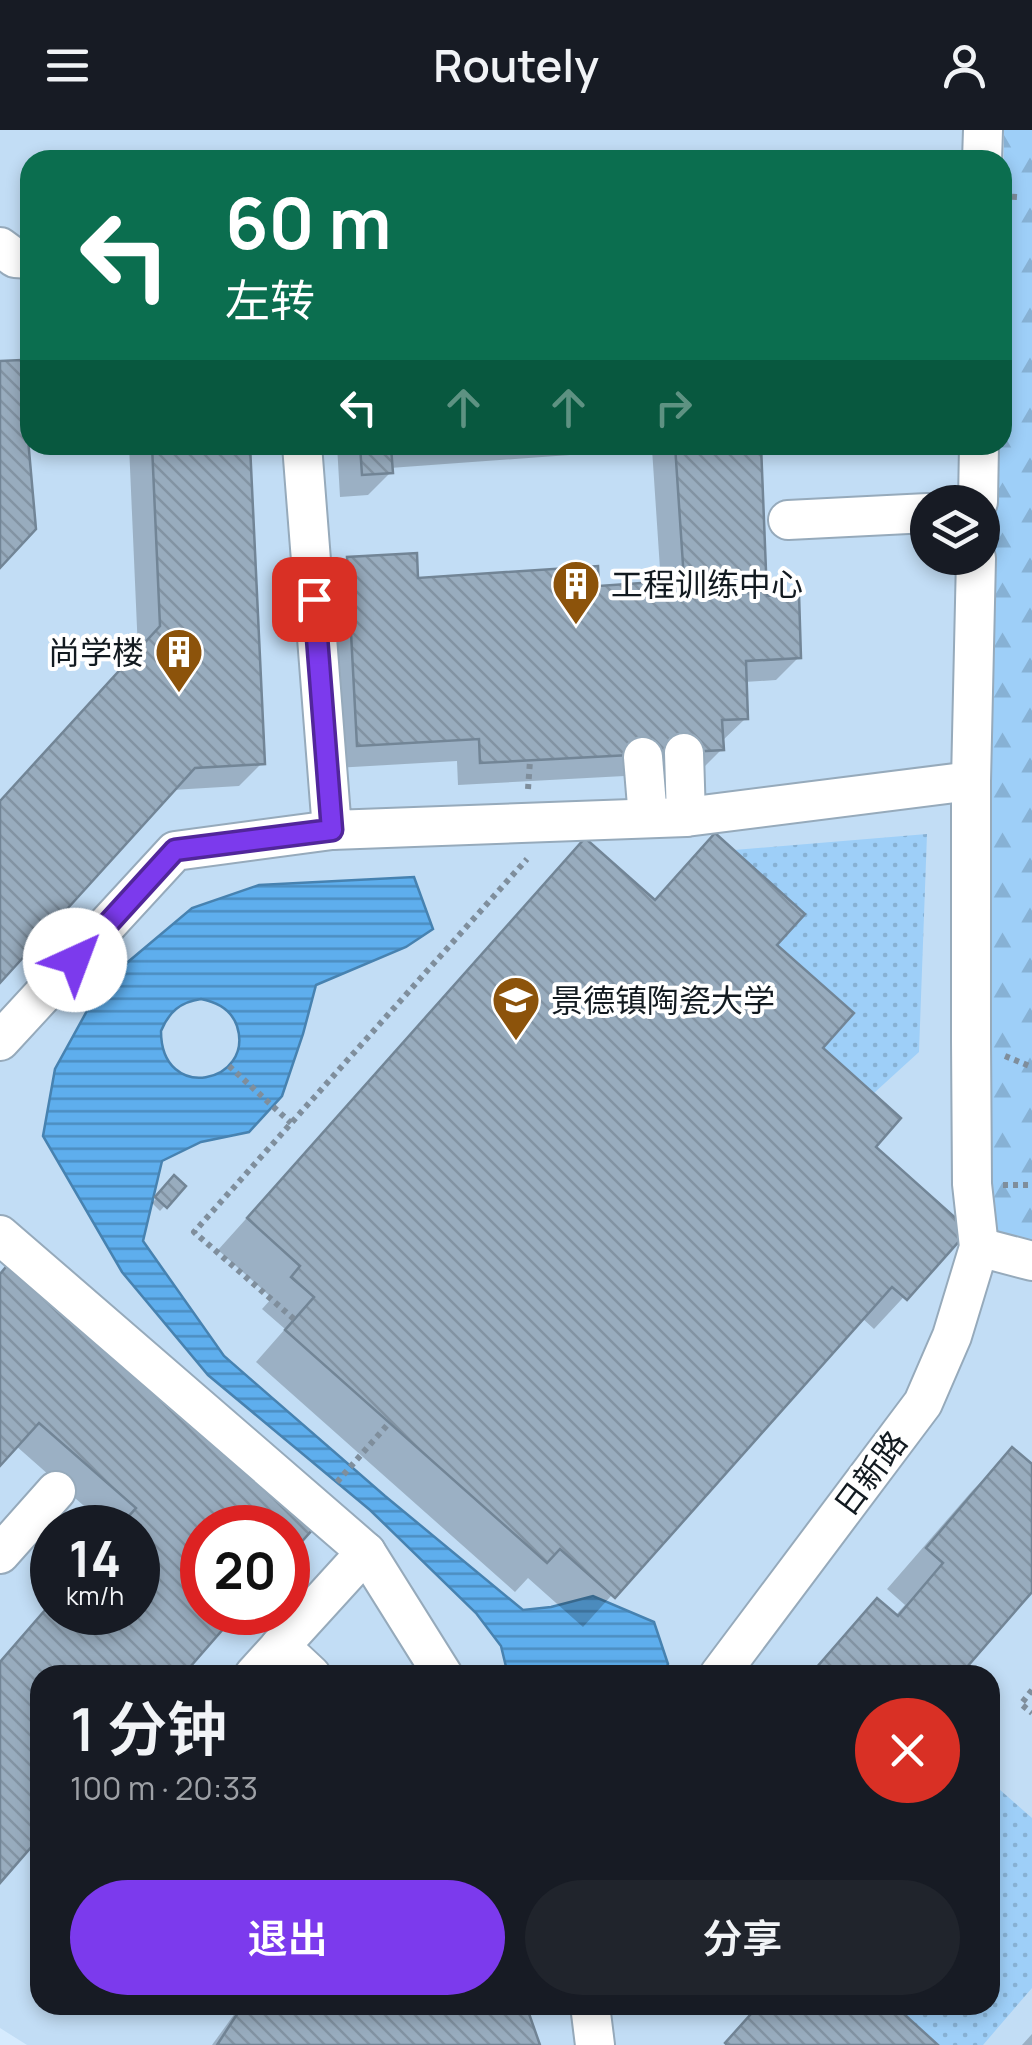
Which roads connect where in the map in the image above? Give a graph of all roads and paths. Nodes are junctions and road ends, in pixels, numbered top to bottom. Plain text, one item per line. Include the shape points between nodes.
1 (1012, 197) edge
2 (1017, 197) dead end
3 (303, 455) edge
4 (979, 455) edge
5 (978, 485) edge
6 (910, 514) edge
7 (788, 520) dead end
8 (976, 575) edge
9 (684, 753) dead end
10 (644, 757) dead end
11 (970, 781) junction
12 (686, 817) junction
13 (648, 818) junction
14 (562, 821) junction
15 (332, 830) junction
16 (0, 1041) edge
17 (228, 1066) dead end
18 (291, 1124) junction
19 (0, 1235) edge
20 (979, 1247) junction
21 (1032, 1262) edge
22 (294, 1319) dead end
23 (389, 1423) dead end
24 (56, 1491) dead end
25 (316, 1506) junction
26 (366, 1552) junction
27 (0, 1554) edge
28 (280, 1646) junction
29 (263, 1665) edge
30 (300, 1665) edge
31 (436, 1665) edge
32 (726, 1665) edge
33 (1032, 1690) edge
34 (1032, 1712) edge
35 (591, 2015) edge
36 (595, 2045) edge

1 - 2 path
3 - 15 lane
4 - 5 lane
6 - 7 lane
8 - 11 lane
9 - 12 lane
10 - 13 lane
11 - 12 lane
11 - 20 lane via 972,1184
12 - 13 lane
13 - 14 lane
14 - 15 lane
14 - 18 path
15 - 16 lane via 175,850
17 - 18 path
18 - 22 path via 194,1232
19 - 25 lane
20 - 21 lane
20 - 32 lane, 日新路 via 952,1336 922,1403
23 - 25 path
24 - 27 lane
25 - 26 lane
26 - 28 lane
26 - 31 lane
28 - 29 lane
28 - 30 lane
33 - 34 path via 1021,1704
35 - 36 lane

